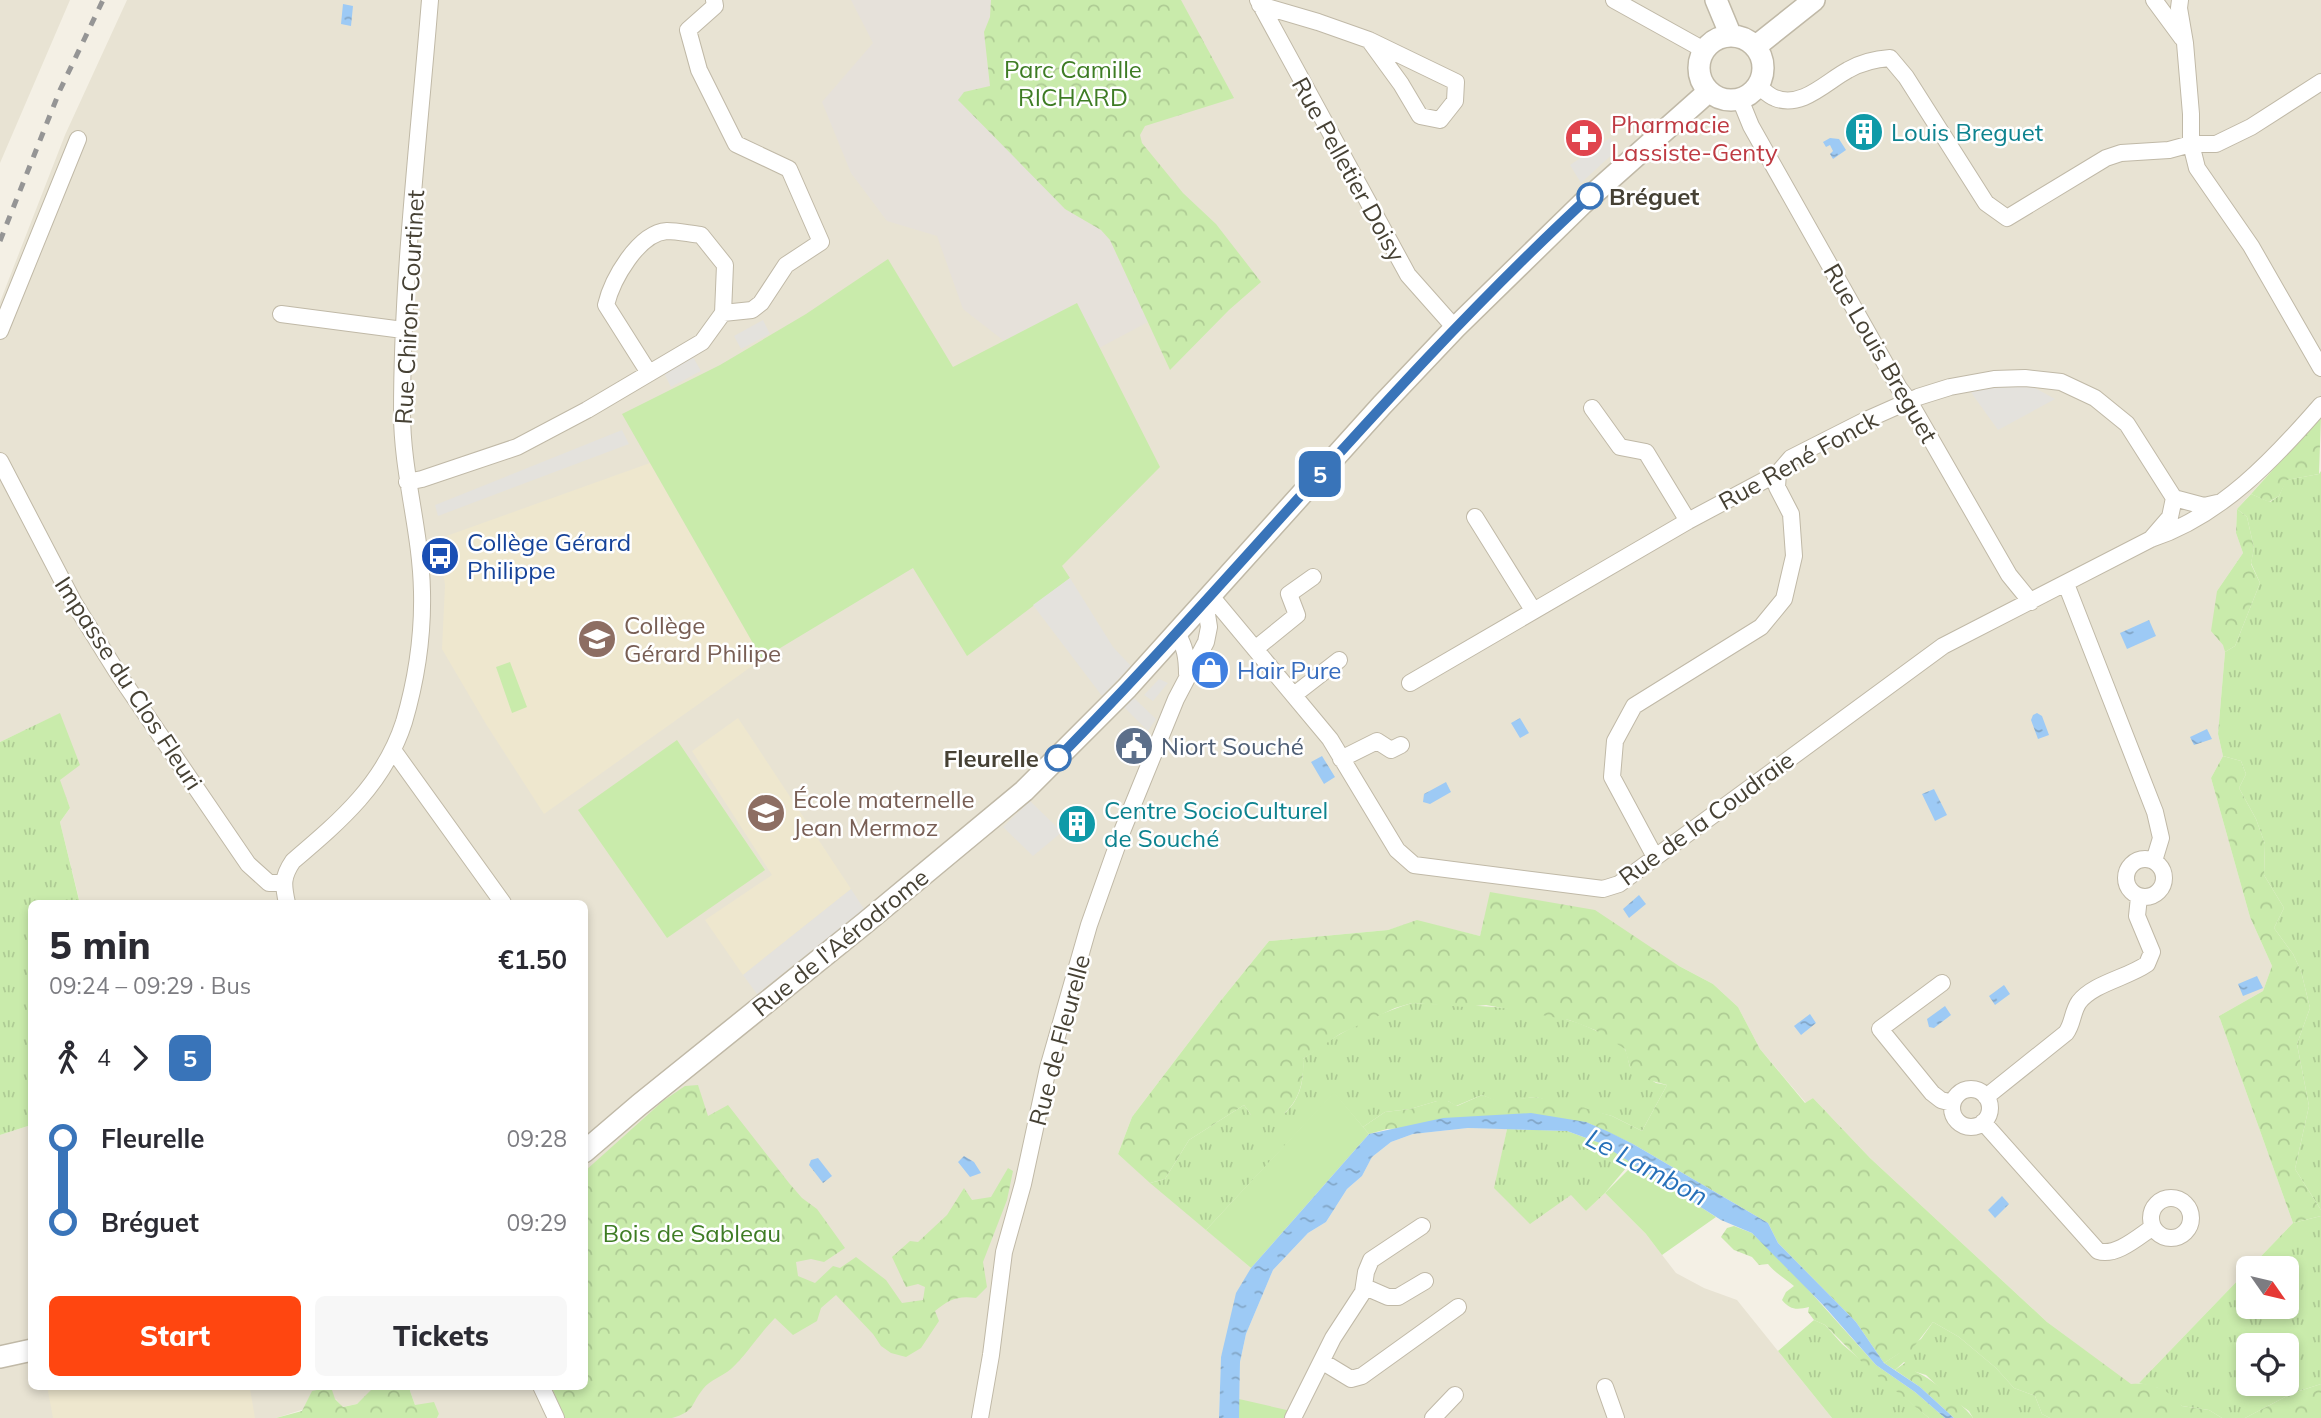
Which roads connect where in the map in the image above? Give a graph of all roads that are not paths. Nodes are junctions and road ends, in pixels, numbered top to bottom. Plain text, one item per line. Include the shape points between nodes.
1 (430, 0) edge
2 (714, 0) edge
3 (1614, 0) edge
4 (1716, 0) edge
5 (1814, 0) edge
6 (2154, 0) edge
7 (2180, 0) edge
8 (1259, 3) edge
9 (1731, 36) junction
10 (1369, 40) junction
11 (2185, 43) junction
12 (1755, 47) junction
13 (1704, 50) junction
14 (2321, 82) edge
15 (1757, 85) junction
16 (1708, 92) junction
17 (1740, 99) junction
18 (78, 139) dead end
19 (2191, 144) junction
20 (723, 313) junction
21 (281, 314) dead end
22 (1455, 328) junction
23 (403, 330) junction
24 (0, 331) edge
25 (2321, 368) edge
26 (649, 373) junction
27 (1909, 401) junction
28 (2321, 405) edge
29 (1592, 408) dead end
30 (0, 461) edge
31 (1778, 473) junction
32 (407, 482) junction
33 (2174, 498) junction
34 (2217, 503) junction
35 (1475, 517) dead end
36 (1688, 521) junction
37 (2151, 539) junction
38 (1313, 577) dead end
39 (2066, 584) junction
40 (1208, 599) junction
41 (2031, 602) junction
42 (1532, 610) junction
43 (1177, 633) junction
44 (1255, 649) junction
45 (1339, 660) dead end
46 (1187, 675) junction
47 (1410, 683) dead end
48 (1294, 695) junction
49 (1401, 745) dead end
50 (393, 750) junction
51 (1341, 759) junction
52 (1655, 857) junction
53 (2154, 860) junction
54 (282, 883) junction
55 (2139, 897) junction
56 (286, 900) edge
57 (501, 900) edge
58 (1942, 983) dead end
59 (1986, 1097) junction
60 (1952, 1103) junction
61 (1983, 1122) junction
62 (588, 1149) edge
63 (1422, 1226) dead end
64 (2153, 1227) dead end
65 (1425, 1281) dead end
66 (1365, 1287) junction
67 (1458, 1307) dead end
68 (28, 1351) edge
69 (0, 1357) edge
70 (1323, 1362) junction
71 (1605, 1387) dead end
72 (543, 1390) edge
73 (1455, 1395) dead end
74 (556, 1418) edge
75 (980, 1418) edge
76 (1293, 1418) edge
77 (1433, 1418) edge
78 (1616, 1418) edge

1 - 23 street, Rue Chiron-Courtinet
2 - 20 street via 716,6 688,30 699,70 736,144 789,169 821,242 786,265 752,310
3 - 13 street
4 - 9 street
5 - 12 street
6 - 11 street
7 - 11 street
8 - 10 street
8 - 22 street, Rue Pelletier Doisy via 1408,275
9 - 12 street
9 - 13 street
10 - 10 street via 1456,82 1455,101 1440,120 1420,116
11 - 19 street
12 - 15 street via 1762,63
13 - 16 street via 1699,74
14 - 19 street via 2216,144
15 - 17 street
15 - 19 street via 1776,99 1799,99 1847,70 1890,58 1986,203 2007,218 2106,158
16 - 17 street
16 - 22 street, Rue de l'Aérodrome via 1582,204
17 - 27 street, Rue Louis Breguet via 1757,138
18 - 24 street
19 - 25 street via 2201,174 2251,246
20 - 26 street via 702,342
20 - 26 street via 725,265 701,234 664,231 636,247 610,287 606,305
21 - 23 street
22 - 40 street, Rue de l'Aérodrome
23 - 32 street, Rue Chiron-Courtinet
26 - 32 street via 517,447
27 - 31 street, Rue René Fonck via 1791,458
27 - 33 street, Rue René Fonck via 1994,379 2062,382 2095,398 2127,424
27 - 41 street, Rue Louis Breguet via 2009,575
28 - 34 street, Rue de la Coudraie via 2284,449
29 - 36 street via 1620,447 1646,452
30 - 54 street, Impasse du Clos Fleuri via 74,603 117,671 248,864 270,883
31 - 36 street, Rue René Fonck
31 - 52 street via 1777,487 1791,514 1794,556 1784,599 1761,627 1634,706 1615,741 1612,778
32 - 50 street, Rue Chiron-Courtinet via 422,614 412,693
33 - 34 street via 2204,506
33 - 37 street, Rue de la Coudraie via 2170,516
34 - 37 street, Rue de la Coudraie via 2178,530
35 - 42 street
36 - 42 street, Rue René Fonck
37 - 39 street, Rue de la Coudraie
38 - 44 street via 1289,594 1297,615
39 - 41 street, Rue de la Coudraie
39 - 53 street via 2155,812 2161,838
40 - 43 street, Rue de l'Aérodrome
40 - 44 street, Rue de la Coudraie
40 - 46 street, Rue de Fleurelle via 1206,642
41 - 52 street, Rue de la Coudraie via 1943,646
42 - 47 street, Rue René Fonck
43 - 46 street via 1185,646
43 - 62 street, Rue de l'Aérodrome via 1024,791
44 - 48 street, Rue de la Coudraie
45 - 48 street
46 - 75 street, Rue de Fleurelle via 1123,828 1089,925 1048,1068 1004,1252
48 - 51 street, Rue de la Coudraie
49 - 51 street via 1391,750 1377,741
50 - 54 street, Rue Chiron-Courtinet via 356,805 293,861
50 - 57 street
51 - 52 street, Rue de la Coudraie via 1396,850 1414,865 1604,889 1619,884
53 - 55 street via 2163,870 2164,882 2152,897
53 - 55 street via 2137,860 2126,874 2127,885
54 - 56 street
55 - 59 street via 2137,916 2152,952 2147,964 2084,997 2066,1033
58 - 60 street via 1880,1029 1932,1093
59 - 60 street via 1970,1089 1959,1093
59 - 61 street via 1990,1107
60 - 61 street via 1953,1115 1961,1124 1972,1127
61 - 64 street via 2098,1251 2114,1252
63 - 66 street via 1371,1259
65 - 66 street via 1398,1297
66 - 70 street
67 - 70 street via 1362,1376 1352,1379
68 - 69 street
70 - 76 street
71 - 78 street
72 - 74 street
73 - 77 street

